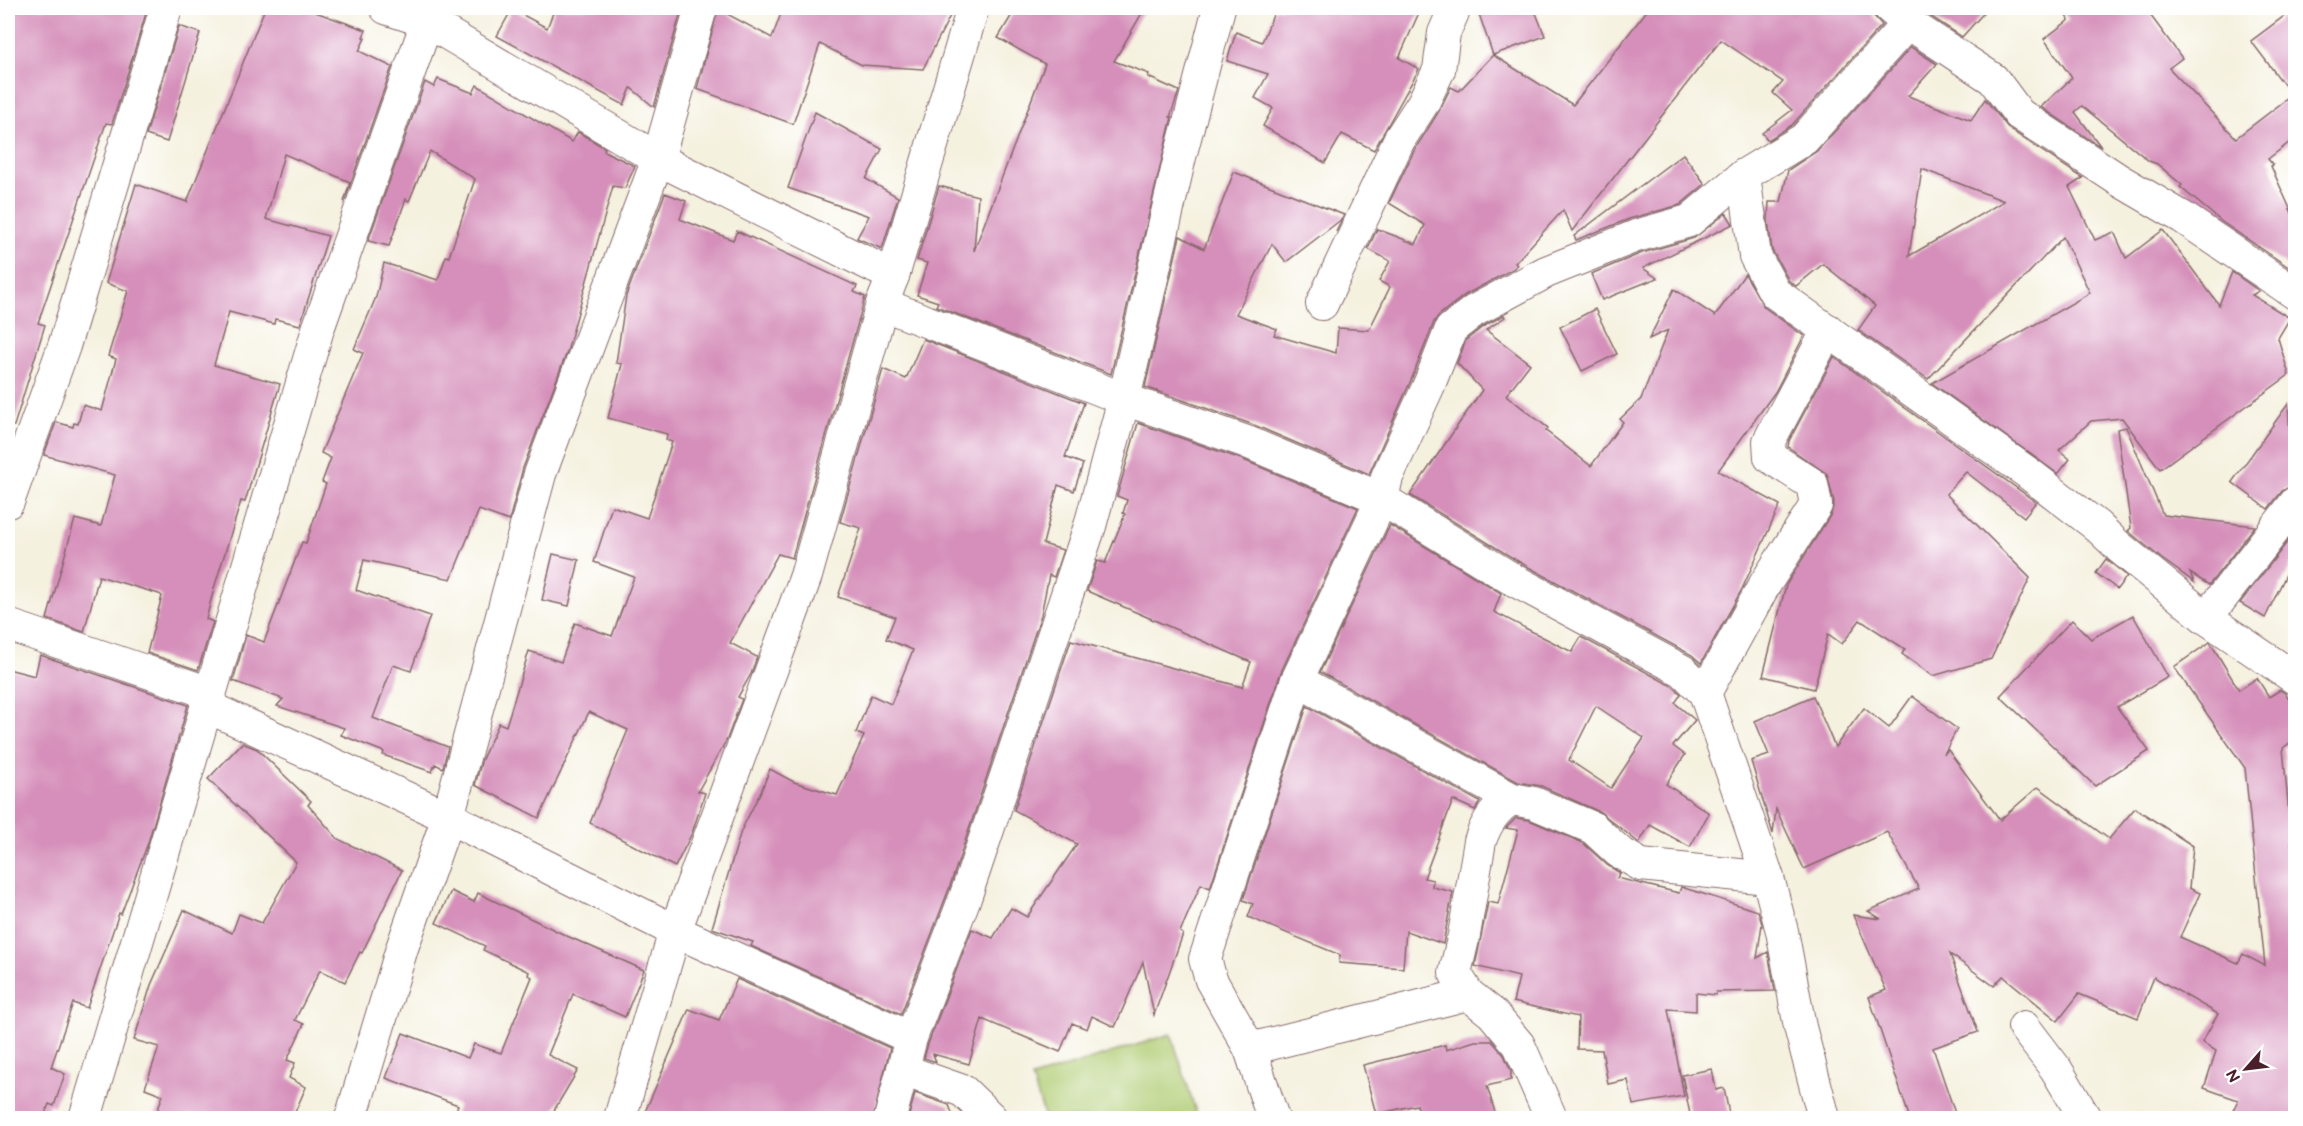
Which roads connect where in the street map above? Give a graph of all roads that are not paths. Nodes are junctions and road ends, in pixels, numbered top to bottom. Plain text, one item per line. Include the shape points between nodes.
1 (166, 8) edge
2 (386, 8) edge
3 (701, 8) edge
4 (973, 8) edge
5 (1218, 8) edge
6 (1455, 8) edge
7 (430, 15) edge
8 (1899, 15) edge
9 (658, 159) junction
10 (1743, 175) junction
11 (887, 290) junction
12 (2295, 294) edge
13 (1322, 304) dead end
14 (1828, 330) junction
15 (1124, 399) junction
16 (1382, 499) junction
17 (8, 502) edge
18 (2295, 502) edge
19 (2206, 618) junction
20 (8, 625) edge
21 (2295, 679) edge
22 (1297, 680) junction
23 (1705, 693) junction
24 (208, 699) junction
25 (1512, 799) junction
26 (448, 818) junction
27 (1768, 878) junction
28 (675, 931) junction
29 (1467, 994) junction
30 (2024, 1027) dead end
31 (911, 1038) junction
32 (1250, 1049) junction
33 (903, 1070) junction
34 (85, 1119) edge
35 (351, 1119) edge
36 (620, 1119) edge
37 (890, 1119) edge
38 (990, 1119) edge
39 (1273, 1119) edge
40 (1551, 1119) edge
41 (1824, 1119) edge
42 (2085, 1119) edge

1 - 17 street via 64,346
2 - 7 street
3 - 9 street
4 - 11 street
5 - 15 street
6 - 13 street via 1444,33 1439,69 1399,140
7 - 9 street
7 - 24 street via 318,329
8 - 10 street via 1804,139
8 - 12 street via 1993,79 2019,114
9 - 11 street
9 - 26 street via 540,474
10 - 14 street via 1755,256 1775,293
10 - 16 street via 1689,221 1636,236 1546,272 1474,311 1450,329 1387,477
11 - 15 street
11 - 28 street via 806,576
14 - 19 street via 2028,473
14 - 23 street via 1769,441 1770,456 1812,484 1816,505 1765,584
15 - 16 street via 1247,442
15 - 31 street via 1090,526 966,895
16 - 22 street
16 - 23 street via 1512,579 1683,671
18 - 19 street
19 - 21 street
20 - 24 street
22 - 25 street
22 - 32 street via 1205,959 1211,980
23 - 27 street
24 - 26 street
24 - 34 street
25 - 27 street via 1533,803 1593,828 1619,852 1641,865
25 - 29 street via 1500,806 1480,841 1455,973
26 - 28 street
26 - 35 street via 402,948
27 - 41 street
28 - 31 street
28 - 36 street
29 - 32 street
29 - 40 street via 1492,1012 1520,1045
30 - 42 street
31 - 33 street
32 - 39 street
33 - 37 street
33 - 38 street via 963,1091

